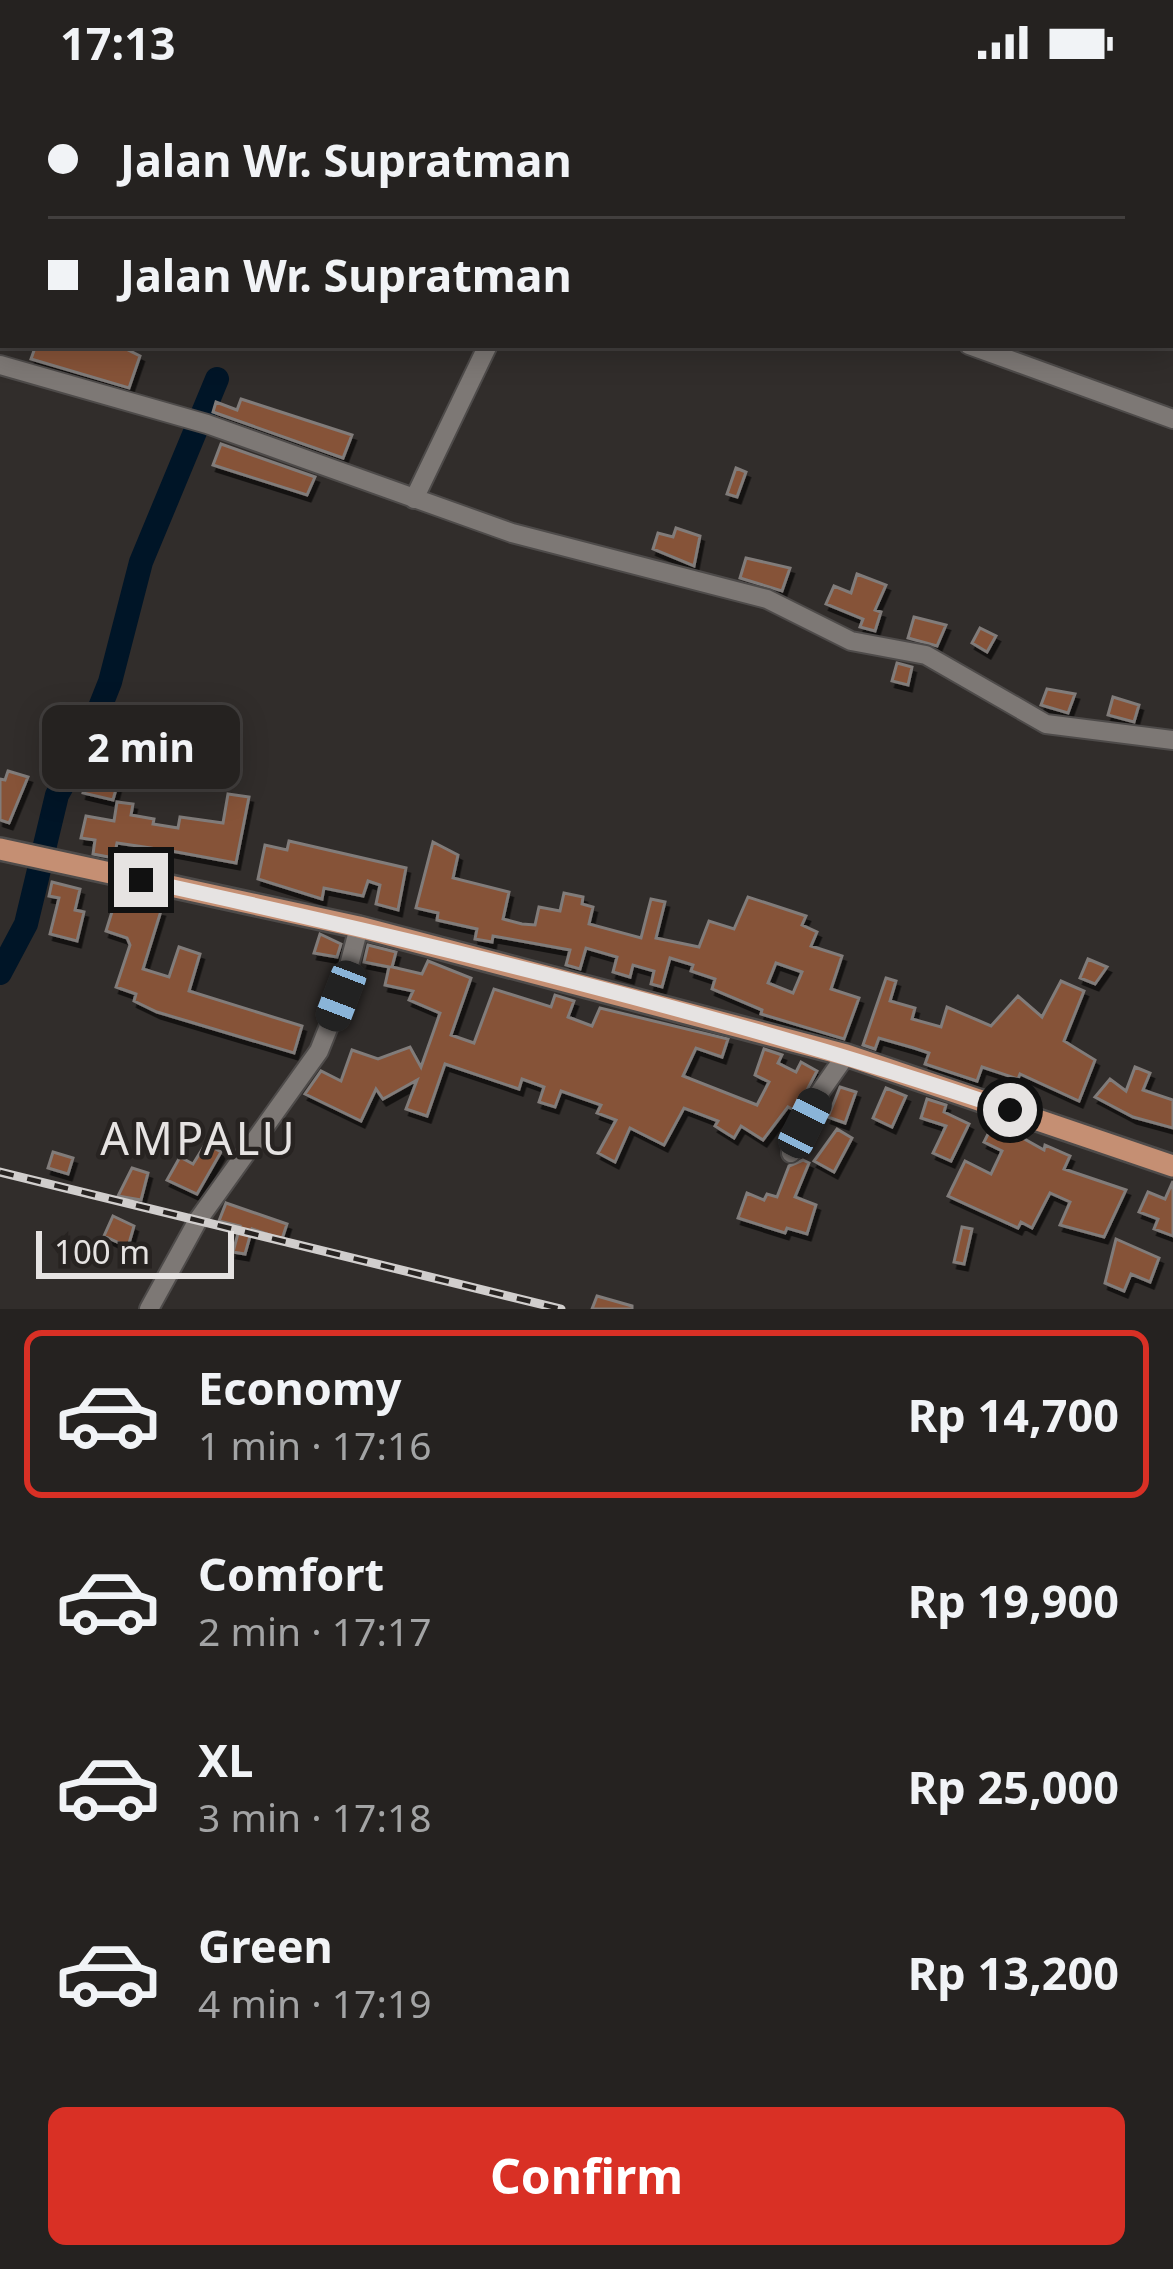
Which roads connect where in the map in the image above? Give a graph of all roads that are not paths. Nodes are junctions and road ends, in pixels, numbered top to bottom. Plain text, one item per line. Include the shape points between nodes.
1 (487, 348) edge
2 (977, 348) edge
3 (0, 364) edge
4 (1173, 418) edge
5 (414, 499) junction
6 (1173, 740) edge
7 (9, 851) edge
8 (359, 926) junction
9 (846, 1055) junction
10 (790, 1153) dead end
11 (1173, 1166) edge
12 (149, 1309) edge

1 - 5 street
2 - 4 street
3 - 5 street via 200,422
5 - 6 street via 512,533 767,598 851,640 926,655 1046,724
7 - 8 main road
8 - 9 main road
8 - 12 street via 319,1052 198,1220
9 - 10 street
9 - 11 main road

